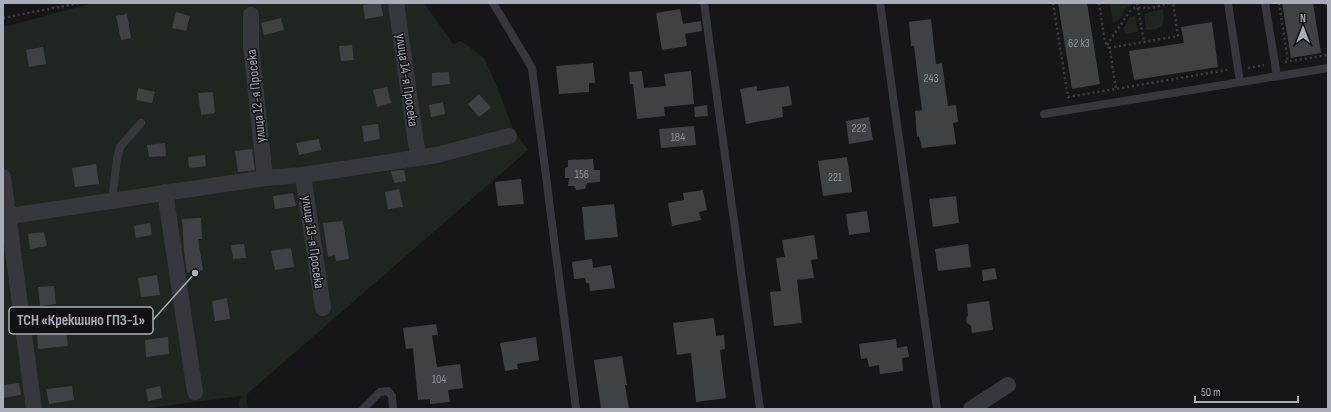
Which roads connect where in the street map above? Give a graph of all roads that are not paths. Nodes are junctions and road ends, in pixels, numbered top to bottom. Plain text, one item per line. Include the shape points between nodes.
1 (396, 3) edge
2 (493, 3) edge
3 (704, 3) edge
4 (880, 3) edge
5 (1228, 3) edge
6 (1265, 3) edge
7 (251, 15) dead end
8 (1328, 68) edge
9 (1277, 76) junction
10 (1240, 82) junction
11 (1044, 114) dead end
12 (141, 123) dead end
13 (509, 136) dead end
14 (418, 157) junction
15 (303, 175) junction
16 (3, 177) edge
17 (265, 178) junction
18 (165, 192) junction
19 (112, 200) junction
20 (6, 216) edge
21 (323, 308) dead end
22 (1008, 386) dead end
23 (195, 392) dead end
24 (34, 409) edge
25 (363, 409) edge
26 (393, 409) edge
27 (576, 409) edge
28 (760, 409) edge
29 (937, 409) edge
30 (971, 409) edge

1 - 14 street, улица 14-я Просека
2 - 27 lane via 532,68
3 - 28 lane
4 - 29 lane
5 - 10 lane
6 - 9 lane
7 - 17 street, улица 12-я Просека via 251,45
8 - 9 lane
9 - 10 lane
10 - 11 lane
12 - 19 lane via 120,147
13 - 14 street via 437,155
14 - 15 street
15 - 17 street
15 - 21 street, улица 13-я Просека
16 - 20 street
17 - 18 street
18 - 19 street
18 - 23 street
19 - 20 street
20 - 24 street
22 - 30 street
25 - 26 lane via 380,392 388,391 392,396

